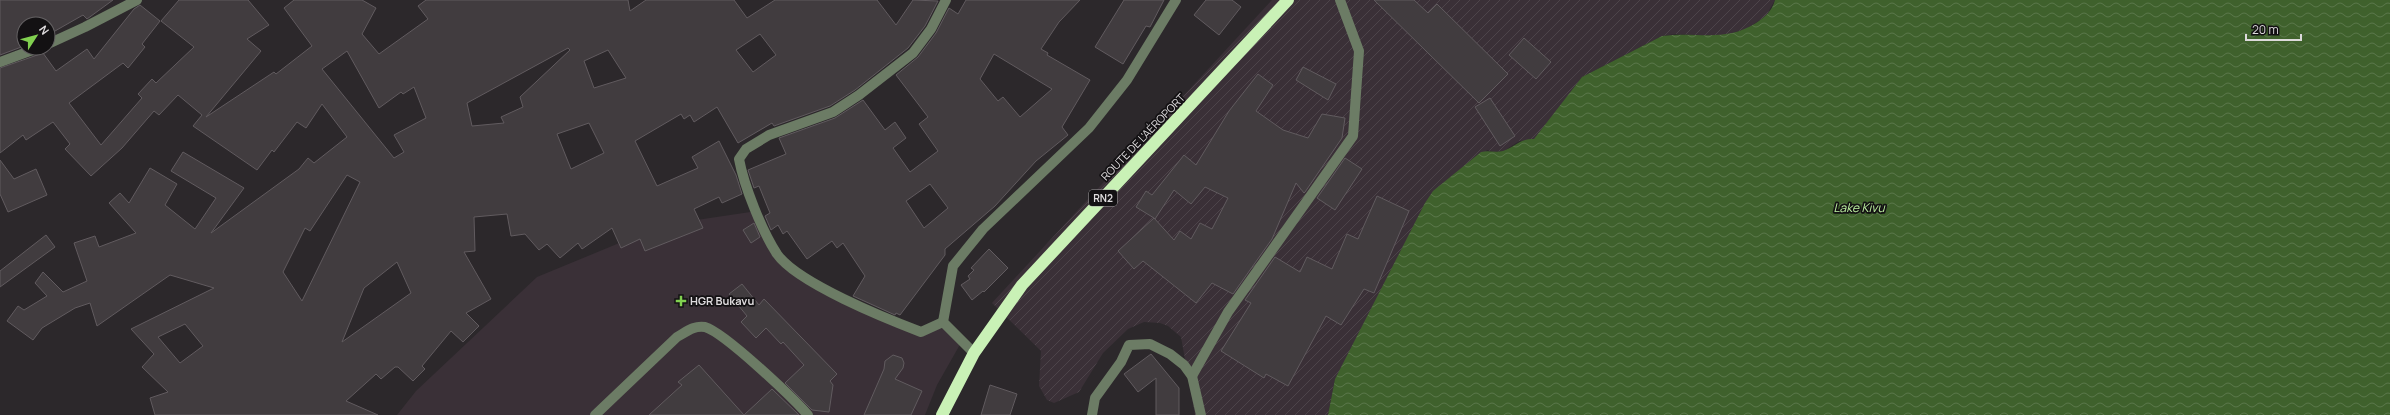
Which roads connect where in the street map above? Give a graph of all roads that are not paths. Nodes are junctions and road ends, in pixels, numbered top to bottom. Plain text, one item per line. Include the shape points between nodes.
1 (137, 0) edge
2 (946, 0) edge
3 (1176, 0) edge
4 (1288, 0) edge
5 (1340, 0) edge
6 (56, 40) edge
7 (16, 56) edge
8 (0, 62) edge
9 (943, 322) junction
10 (974, 353) junction
11 (1192, 376) junction
12 (595, 415) edge
13 (808, 415) edge
14 (942, 415) edge
15 (1092, 415) edge
16 (1201, 415) edge

1 - 6 street
2 - 9 street via 931,29 913,53 859,95 833,112 769,134 746,149 739,159 742,177 778,255 797,273 874,314 921,332
3 - 9 street via 1127,80 1089,128 983,230 953,266
4 - 10 highway, ROUTE DE L'AÉROPORT / RN2 via 1022,284
5 - 11 street via 1359,51 1353,136 1228,312
7 - 8 street
9 - 10 street
10 - 14 highway, ROUTE DE L'AÉROPORT / RN2
11 - 15 street via 1184,365 1170,354 1150,344 1129,345 1121,362 1095,398
11 - 16 street
12 - 13 street via 677,337 692,328 705,327 742,354 790,395

